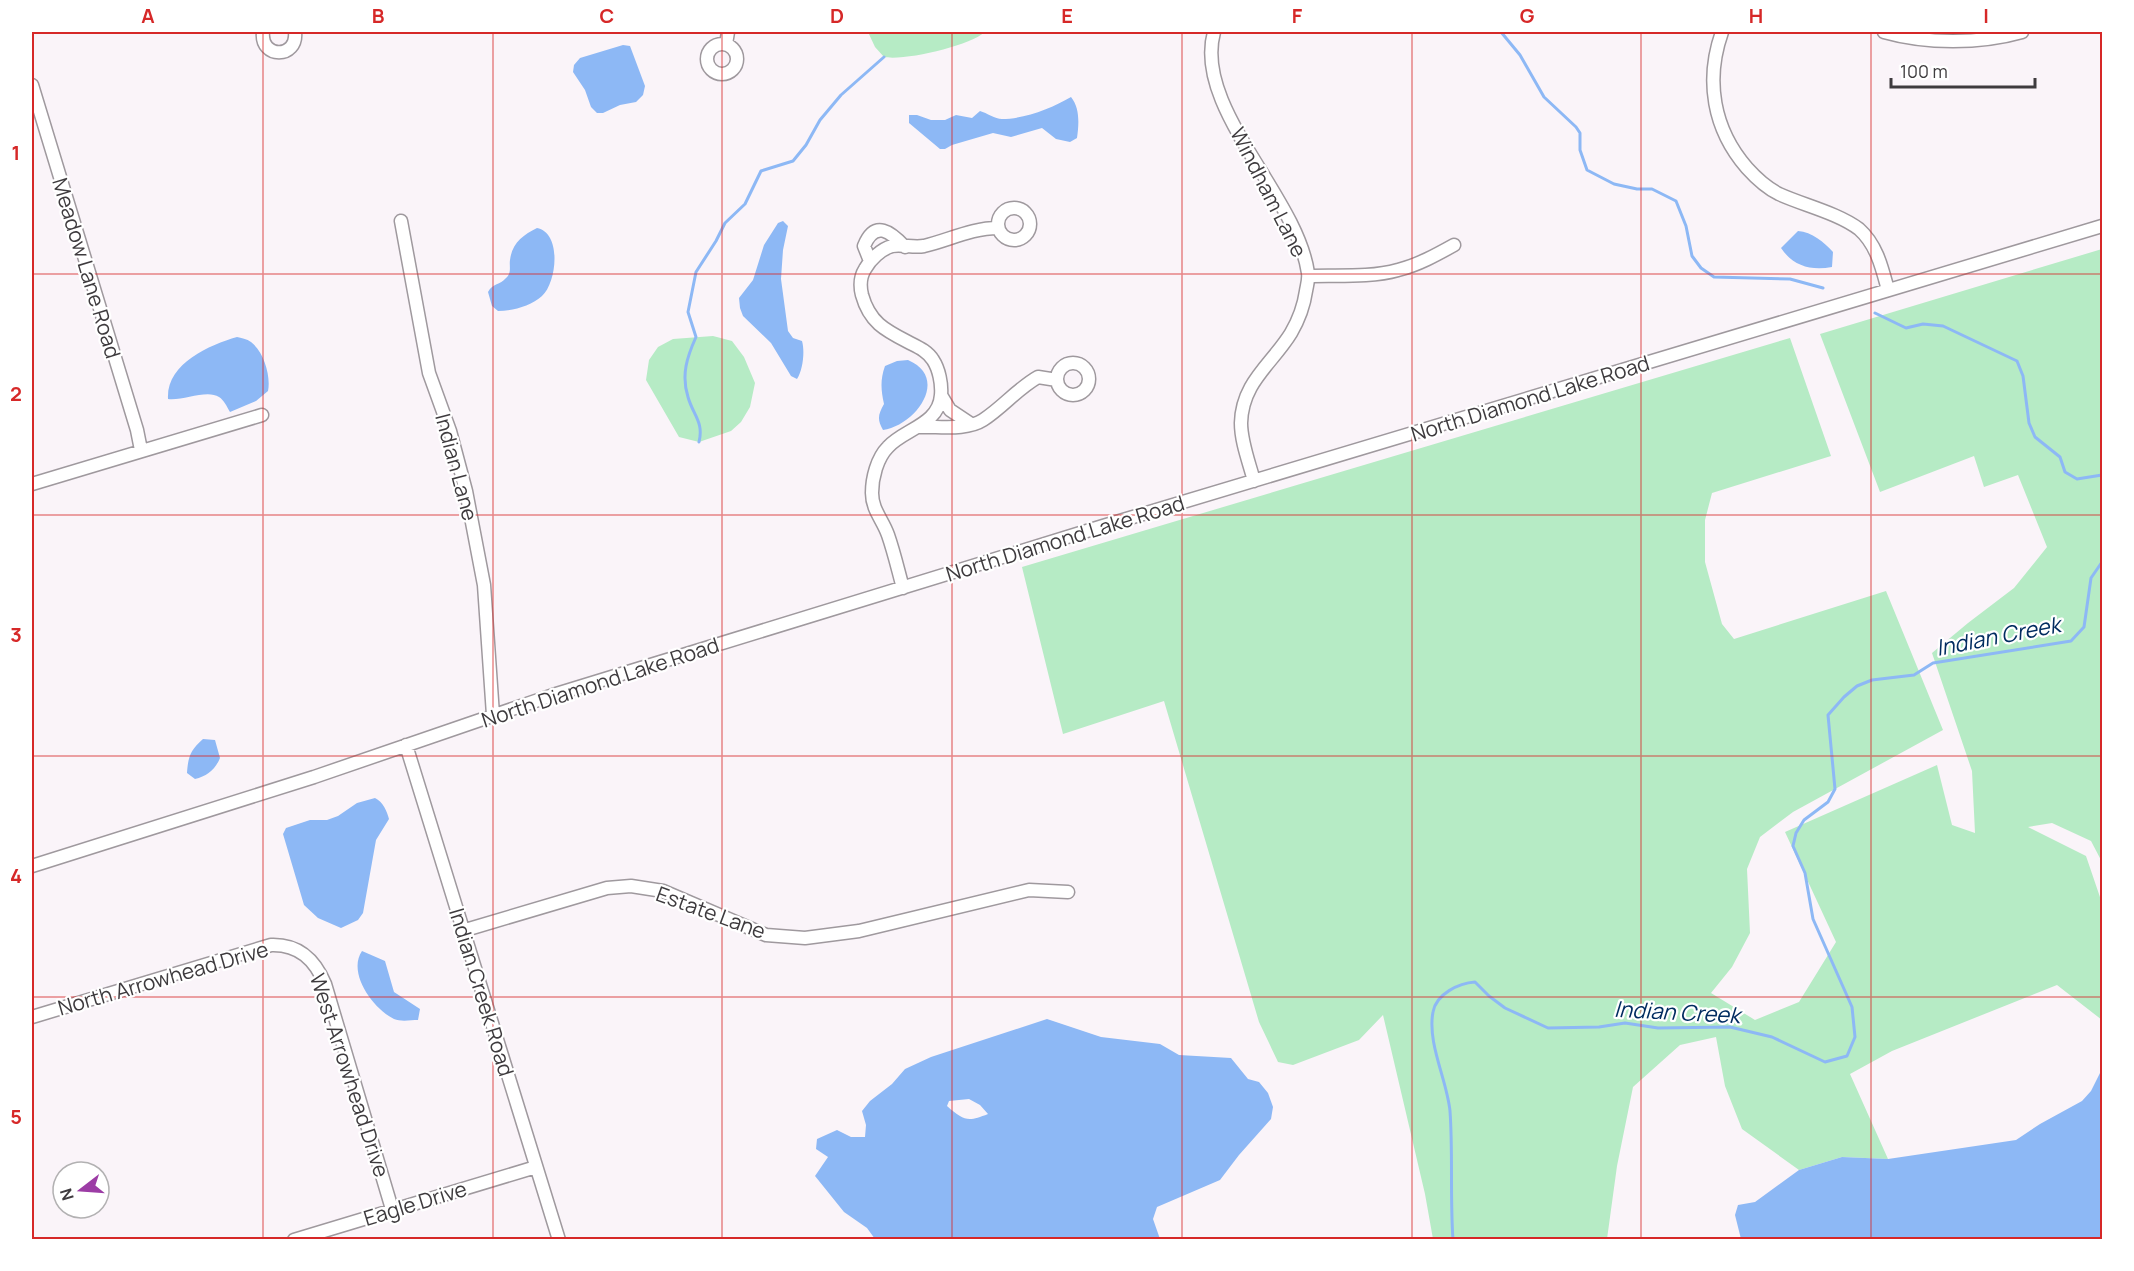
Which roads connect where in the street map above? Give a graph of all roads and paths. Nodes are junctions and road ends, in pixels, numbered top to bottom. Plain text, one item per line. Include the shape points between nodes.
1 (263, 32) edge
2 (296, 32) edge
3 (1215, 32) edge
4 (1722, 32) edge
5 (1884, 32) edge
6 (2022, 32) edge
7 (32, 86) edge
8 (400, 221) dead end
9 (2103, 226) edge
10 (998, 228) dead end
11 (1454, 245) dead end
12 (905, 247) junction
13 (870, 261) junction
14 (1308, 276) junction
15 (1888, 290) junction
16 (1056, 380) dead end
17 (941, 395) junction
18 (262, 415) dead end
19 (971, 424) junction
20 (919, 427) junction
21 (141, 450) junction
22 (1254, 481) junction
23 (32, 484) edge
24 (903, 588) junction
25 (493, 715) junction
26 (406, 745) junction
27 (32, 866) edge
28 (1068, 892) dead end
29 (462, 931) junction
30 (295, 949) joint
31 (32, 1017) edge
32 (536, 1167) junction
33 (392, 1209) junction
34 (294, 1239) edge
35 (559, 1239) edge

1 - 2 street via 264,43 277,52 292,47
3 - 14 street, Windham Lane via 1211,62 1214,78 1295,232
4 - 15 street via 1713,76 1714,102 1728,141 1755,177 1777,193 1858,229 1878,255
5 - 6 street via 1960,40
7 - 21 street, Meadow Lane Road
8 - 25 street, Indian Lane via 429,373 466,491 484,585
9 - 15 street, North Diamond Lake Road
10 - 12 street
11 - 14 street via 1398,270
12 - 13 street via 892,246
12 - 13 street via 893,234 877,231 869,235 864,246
13 - 17 street via 862,273 860,288 870,316 925,351 938,371
14 - 22 street, Windham Lane via 1304,301 1290,334 1252,383 1245,399 1242,435
15 - 22 street, North Diamond Lake Road
16 - 19 street via 1038,377 982,421
17 - 19 street via 950,410
17 - 20 street via 938,406
18 - 21 street
19 - 20 street
20 - 24 street via 888,446 878,462 872,492
21 - 23 street
22 - 24 street, North Diamond Lake Road
24 - 25 street, North Diamond Lake Road
25 - 26 street, North Diamond Lake Road
26 - 27 street, North Diamond Lake Road
26 - 29 street, Indian Creek Road
28 - 29 street, Estate Lane via 1029,890 859,931 805,938 766,934 663,891 624,886
29 - 32 street, Indian Creek Road
30 - 31 street, North Arrowhead Drive via 271,945
30 - 33 street, West Arrowhead Drive via 311,959 325,984
32 - 33 street, Eagle Drive
32 - 35 street, Indian Creek Road
33 - 34 street, Eagle Drive

